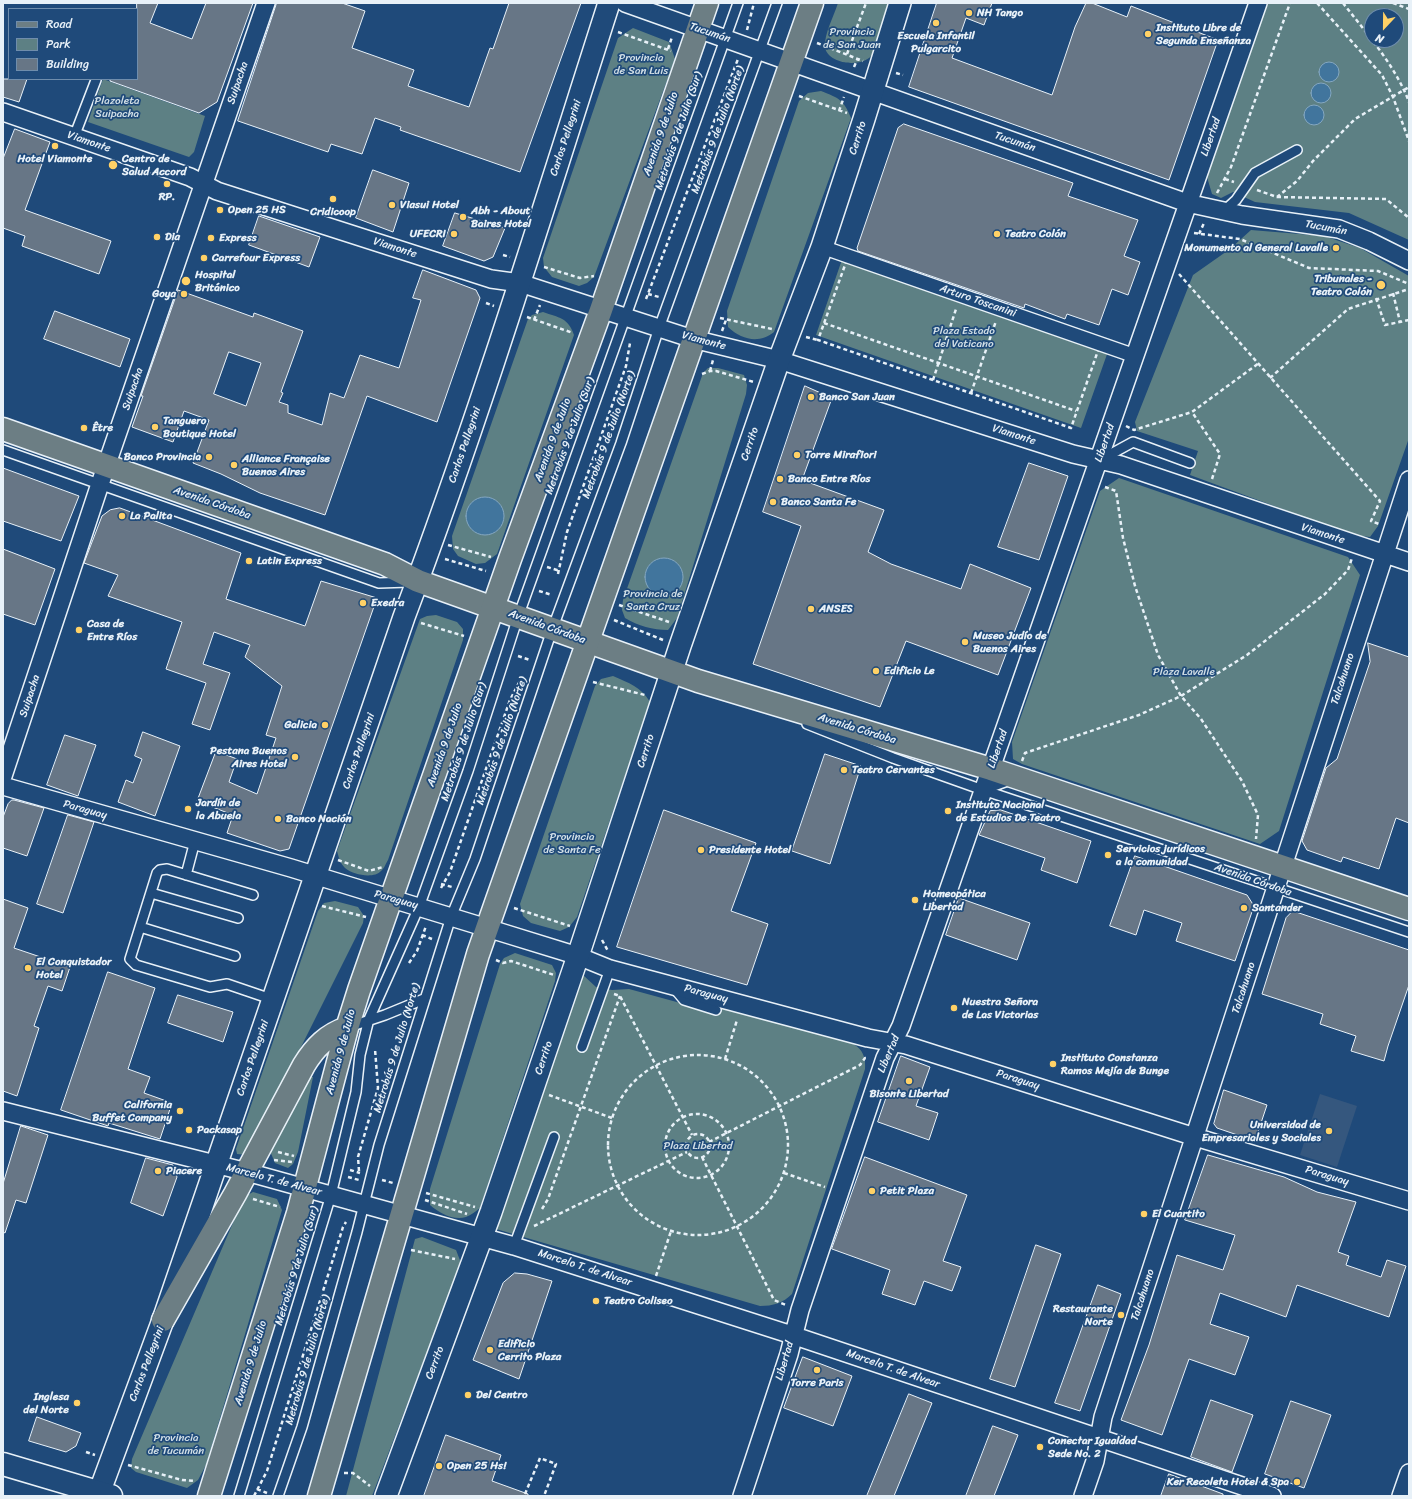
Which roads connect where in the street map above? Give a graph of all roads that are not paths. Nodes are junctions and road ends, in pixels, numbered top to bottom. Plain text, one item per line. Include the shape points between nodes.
1 (266, 3) edge
2 (610, 3) edge
3 (625, 3) edge
4 (707, 3) edge
5 (738, 3) edge
6 (776, 3) edge
7 (812, 3) edge
8 (900, 3) edge
9 (1258, 3) edge
10 (697, 28) junction
11 (725, 38) junction
12 (760, 50) junction
13 (792, 61) junction
14 (96, 80) dead end
15 (872, 91) junction
16 (3, 112) edge
17 (74, 137) junction
18 (1297, 150) dead end
19 (203, 184) junction
20 (1187, 203) junction
21 (1217, 210) junction
22 (822, 247) junction
23 (1409, 261) edge
24 (520, 283) junction
25 (601, 310) junction
26 (631, 319) junction
27 (659, 328) junction
28 (693, 339) junction
29 (1135, 356) junction
30 (779, 360) junction
31 (3, 429) edge
32 (3, 450) edge
33 (1098, 461) junction
34 (1190, 463) dead end
35 (103, 475) junction
36 (1409, 480) edge
37 (1385, 554) junction
38 (1409, 562) edge
39 (418, 581) junction
40 (493, 608) junction
41 (518, 617) junction
42 (546, 627) junction
43 (589, 642) junction
44 (672, 672) junction
45 (698, 681) junction
46 (991, 769) junction
47 (3, 776) edge
48 (1016, 778) junction
49 (3, 786) edge
50 (984, 790) junction
51 (196, 841) junction
52 (1283, 867) junction
53 (186, 875) junction
54 (316, 877) junction
55 (1277, 888) junction
56 (151, 893) junction
57 (252, 895) dead end
58 (391, 899) junction
59 (425, 909) junction
60 (1409, 909) edge
61 (451, 917) junction
62 (238, 918) dead end
63 (140, 927) junction
64 (487, 928) junction
65 (1409, 932) edge
66 (235, 956) dead end
67 (578, 956) junction
68 (610, 969) junction
69 (671, 985) junction
70 (424, 999) junction
71 (274, 1000) junction
72 (716, 1010) dead end
73 (369, 1019) junction
74 (347, 1028) junction
75 (893, 1043) junction
76 (582, 1047) dead end
77 (3, 1110) edge
78 (554, 1136) dead end
79 (1194, 1137) junction
80 (216, 1165) junction
81 (246, 1172) junction
82 (305, 1189) junction
83 (331, 1195) junction
84 (1409, 1201) edge
85 (358, 1203) junction
86 (401, 1215) junction
87 (482, 1237) junction
88 (514, 1246) junction
89 (164, 1320) junction
90 (792, 1335) junction
91 (1099, 1439) junction
92 (3, 1464) edge
93 (1409, 1473) edge
94 (212, 1488) edge
95 (103, 1495) edge
96 (274, 1495) edge
97 (239, 1496) edge
98 (319, 1496) edge
99 (386, 1496) edge
100 (742, 1496) edge
101 (1083, 1496) edge
102 (1272, 1496) edge
103 (1401, 1496) edge

1 - 19 street, Suipacha
2 - 24 street, Carlos Pellegrini
3 - 10 street, Tucumán
4 - 10 main road, Avenida 9 de Julio
5 - 11 lane, Metrobús 9 de Julio (Sur)
6 - 12 lane, Metrobús 9 de Julio (Norte)
7 - 13 main road
8 - 15 street, Cerrito
9 - 20 street, Libertad
10 - 11 street, Tucumán
10 - 25 main road, Avenida 9 de Julio
11 - 12 street, Tucumán
11 - 26 lane, Metrobús 9 de Julio (Sur)
12 - 13 street, Tucumán
12 - 27 lane, Metrobús 9 de Julio (Norte)
13 - 15 street, Tucumán
13 - 28 main road
14 - 17 lane
15 - 20 street, Tucumán
15 - 22 street, Cerrito
16 - 17 street, Viamonte
17 - 19 street, Viamonte via 190,177
18 - 21 lane via 1260,169 1236,200
19 - 24 street, Viamonte via 217,191 490,279
19 - 35 street, Suipacha
20 - 21 street, Tucumán
20 - 29 street, Libertad
21 - 23 street, Tucumán via 1339,229
22 - 29 street, Arturo Toscanini
22 - 30 street, Cerrito
24 - 25 street, Viamonte
24 - 39 street, Carlos Pellegrini
25 - 26 street, Viamonte
25 - 40 main road, Avenida 9 de Julio
26 - 27 street, Viamonte
26 - 41 lane, Metrobús 9 de Julio (Sur)
27 - 28 street, Viamonte
27 - 42 lane, Metrobús 9 de Julio (Norte) via 622,443
28 - 30 street, Viamonte
28 - 43 main road
29 - 33 street, Libertad
30 - 33 street, Viamonte
30 - 44 street, Cerrito
31 - 35 main road, Avenida Córdoba
32 - 35 lane, Avenida Córdoba
33 - 34 lane via 1133,442
33 - 37 street, Viamonte via 1121,465
33 - 46 street, Libertad
35 - 39 main road, Avenida Córdoba via 385,564
35 - 47 street, Suipacha
36 - 37 street, Talcahuano
37 - 38 street, Viamonte
37 - 52 street, Talcahuano
39 - 40 main road, Avenida Córdoba
39 - 54 street, Carlos Pellegrini
40 - 41 main road, Avenida Córdoba
40 - 58 main road, Avenida 9 de Julio
41 - 42 main road, Avenida Córdoba
41 - 59 lane, Metrobús 9 de Julio (Sur)
42 - 43 main road, Avenida Córdoba
42 - 61 lane, Metrobús 9 de Julio (Norte) via 475,859
43 - 44 main road, Avenida Córdoba
43 - 64 main road
44 - 45 main road, Avenida Córdoba
44 - 67 street, Cerrito
45 - 46 main road, Avenida Córdoba
45 - 50 lane, Avenida Córdoba via 893,758
46 - 48 main road, Avenida Córdoba
46 - 50 street, Libertad
48 - 50 lane
48 - 52 main road, Avenida Córdoba
49 - 51 street, Paraguay
50 - 55 lane, Avenida Córdoba
50 - 75 street, Libertad
51 - 53 lane
51 - 54 street, Paraguay
52 - 55 street, Talcahuano
52 - 60 main road, Avenida Córdoba
53 - 56 lane via 167,869 160,870
53 - 57 lane
54 - 58 street, Paraguay
54 - 71 street, Carlos Pellegrini
55 - 65 lane, Avenida Córdoba
55 - 79 street, Talcahuano
56 - 62 lane
56 - 63 lane
58 - 59 street, Paraguay
58 - 74 main road, Avenida 9 de Julio
59 - 61 street, Paraguay
59 - 73 lane, Metrobús 9 de Julio (Sur) via 408,930
61 - 64 street, Paraguay
61 - 70 lane, Metrobús 9 de Julio (Norte)
63 - 66 lane
63 - 71 lane via 130,960 136,965 210,987 227,984
64 - 67 street, Paraguay
64 - 86 main road
67 - 68 street, Paraguay
67 - 87 street, Cerrito
68 - 69 street, Paraguay
68 - 76 lane
69 - 72 lane via 684,1000
69 - 75 street, Paraguay
70 - 73 lane
70 - 85 lane, Metrobús 9 de Julio (Norte) via 379,1145
71 - 80 street, Carlos Pellegrini
73 - 74 lane
73 - 83 lane, Metrobús 9 de Julio (Sur) via 360,1055 356,1092
74 - 81 main road via 328,1037 310,1056
74 - 82 main road, Avenida 9 de Julio
75 - 79 street, Paraguay
75 - 90 street, Libertad via 885,1058
77 - 80 street, Marcelo T. de Alvear
78 - 88 lane
79 - 84 street, Paraguay
79 - 91 street, Talcahuano via 1104,1416
80 - 81 street, Marcelo T. de Alvear
80 - 89 street, Carlos Pellegrini
81 - 82 street, Marcelo T. de Alvear
81 - 89 main road
82 - 83 street, Marcelo T. de Alvear
82 - 94 main road, Avenida 9 de Julio
83 - 85 street, Marcelo T. de Alvear
83 - 97 lane, Metrobús 9 de Julio (Sur)
85 - 86 street, Marcelo T. de Alvear
85 - 96 lane, Metrobús 9 de Julio (Norte) via 302,1427
86 - 87 street, Marcelo T. de Alvear
86 - 98 main road
87 - 88 street, Marcelo T. de Alvear
87 - 99 street, Cerrito
88 - 90 street, Marcelo T. de Alvear
89 - 95 street, Carlos Pellegrini via 111,1460
90 - 91 street, Marcelo T. de Alvear
90 - 100 street, Libertad
91 - 101 street, Talcahuano via 1095,1461
91 - 102 street, Marcelo T. de Alvear
92 - 95 main road
93 - 103 street

